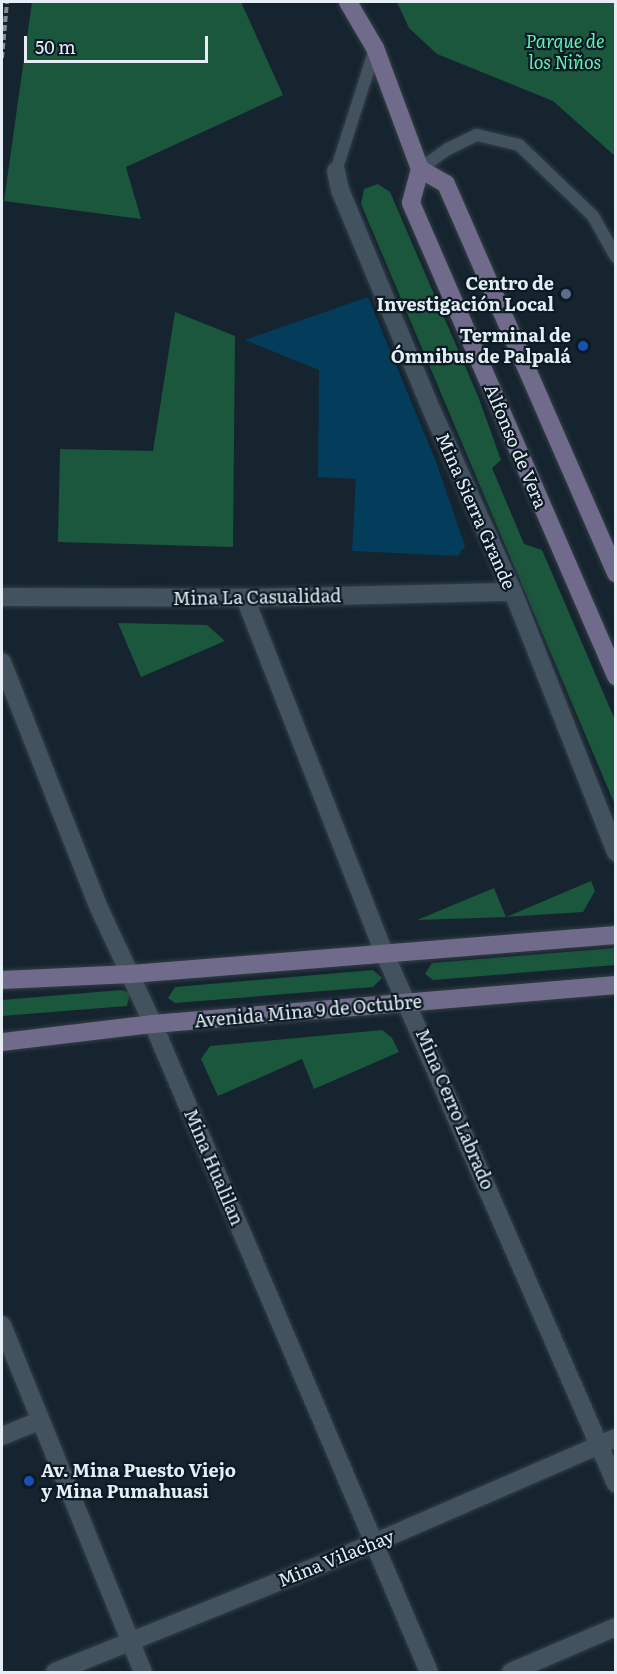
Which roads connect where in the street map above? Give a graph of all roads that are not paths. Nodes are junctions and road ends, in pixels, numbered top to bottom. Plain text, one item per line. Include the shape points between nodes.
1 (348, 2) edge
2 (375, 48) junction
3 (420, 169) junction
4 (336, 171) joint
5 (615, 257) edge
6 (615, 573) edge
7 (513, 592) junction
8 (2, 597) edge
9 (245, 598) junction
10 (2, 662) edge
11 (615, 676) edge
12 (615, 852) edge
13 (615, 935) edge
14 (384, 952) junction
15 (131, 975) junction
16 (2, 981) edge
17 (615, 985) edge
18 (409, 1003) junction
19 (153, 1024) junction
20 (2, 1042) edge
21 (2, 1325) edge
22 (39, 1421) junction
23 (2, 1436) edge
24 (607, 1442) edge
25 (615, 1484) edge
26 (374, 1543) junction
27 (615, 1627) edge
28 (130, 1642) junction
29 (55, 1672) edge
30 (143, 1672) edge
31 (429, 1672) edge
32 (511, 1672) edge

1 - 2 street
2 - 3 street
2 - 4 lane
3 - 5 lane via 448,148 477,135 519,145 593,216
3 - 6 street via 446,184
3 - 11 street, Alfonso de Vera via 411,203
4 - 7 street, Mina Sierra Grande via 340,190 432,411
7 - 9 street, Mina La Casualidad
7 - 12 street, Mina Sierra Grande
8 - 9 street, Mina La Casualidad
9 - 14 street, Mina Cerro Labrado
10 - 15 street, Mina Hualilan via 99,908
13 - 14 street
14 - 15 street
14 - 18 street, Mina Cerro Labrado
15 - 16 street
15 - 19 street, Mina Hualilan
17 - 18 street, Avenida Mina 9 de Octubre
18 - 19 street, Avenida Mina 9 de Octubre
18 - 24 street, Mina Cerro Labrado
19 - 20 street, Avenida Mina 9 de Octubre
19 - 26 street, Mina Hualilan
21 - 22 street
22 - 23 street
22 - 28 street
24 - 25 street, Mina Cerro Labrado
24 - 26 street, Mina Vilachay
26 - 28 street, Mina Vilachay
26 - 31 street, Mina Hualilan
27 - 32 street
28 - 29 street, Mina Vilachay
28 - 30 street

